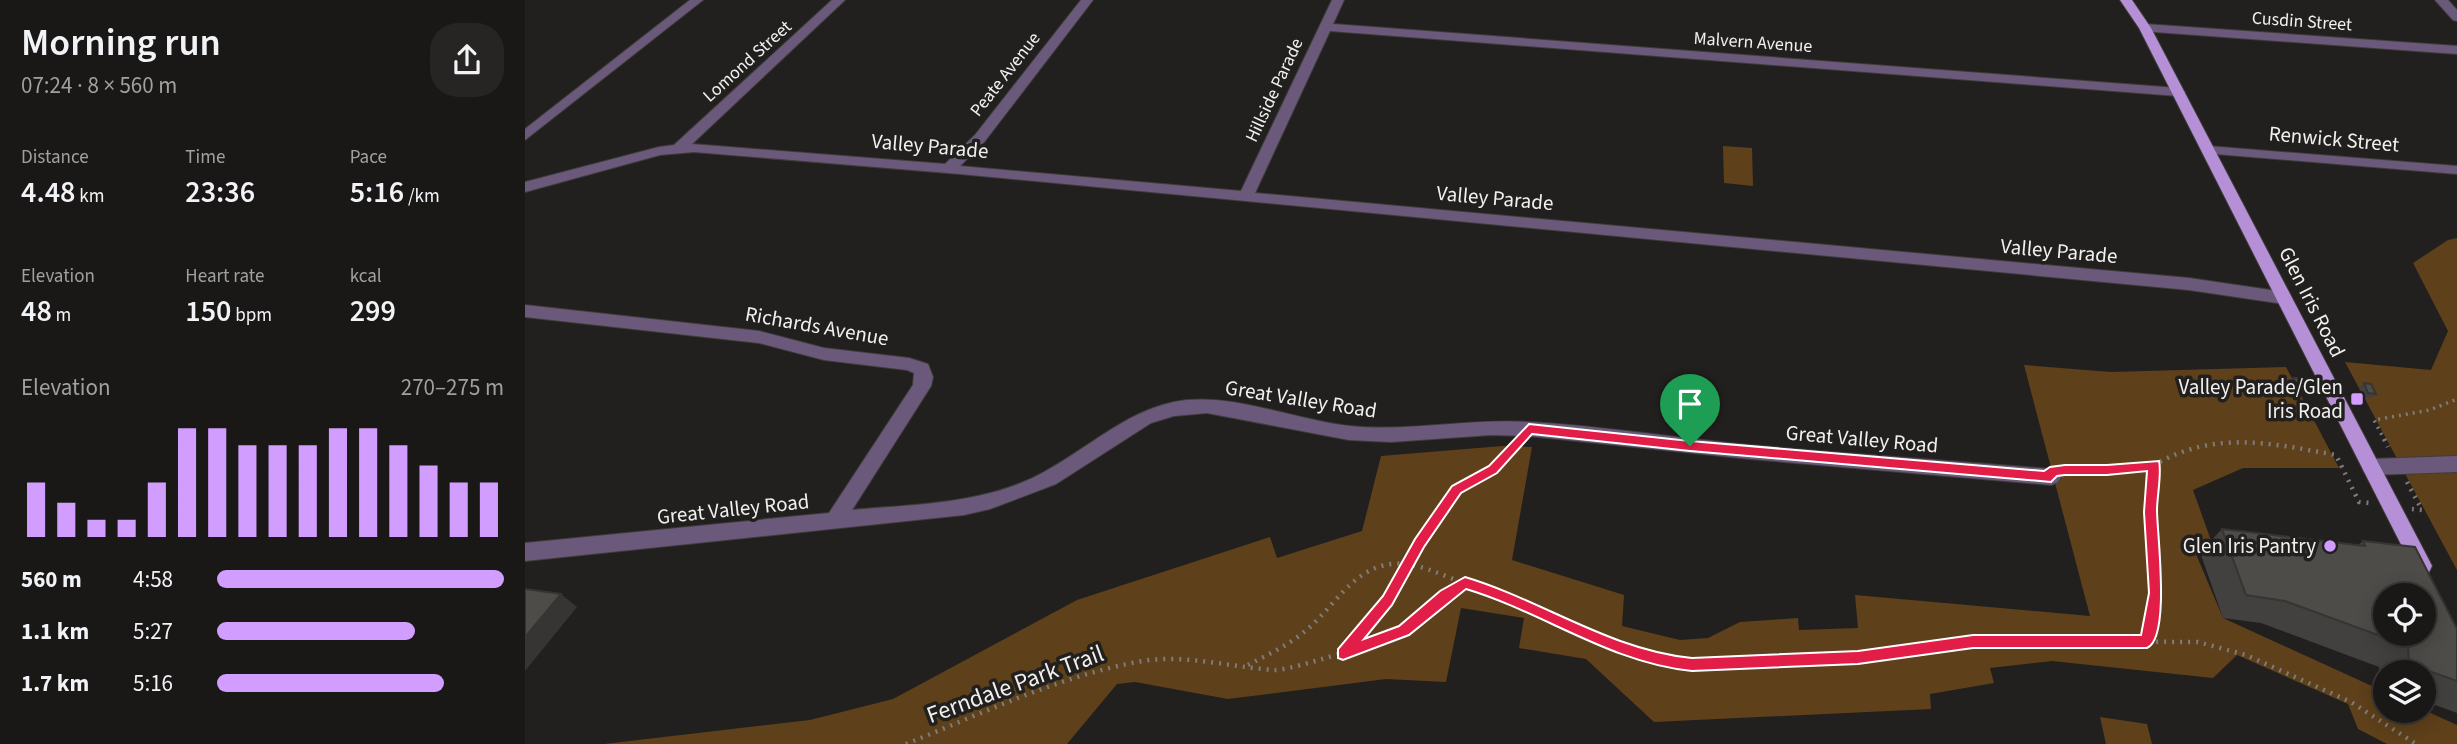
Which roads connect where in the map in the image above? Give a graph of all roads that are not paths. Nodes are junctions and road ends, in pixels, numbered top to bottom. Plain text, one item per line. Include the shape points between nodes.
1 (697, 0) edge
2 (839, 0) edge
3 (1087, 0) edge
4 (1338, 0) edge
5 (2126, 0) edge
6 (2135, 0) edge
7 (2441, 0) edge
8 (2457, 18) edge
9 (1325, 27) junction
10 (2145, 28) junction
11 (2457, 50) edge
12 (2178, 92) junction
13 (525, 136) edge
14 (682, 145) junction
15 (2208, 150) junction
16 (954, 169) junction
17 (2457, 170) edge
18 (525, 181) edge
19 (525, 187) edge
20 (1246, 196) junction
21 (2281, 292) junction
22 (525, 311) edge
23 (2457, 464) edge
24 (2371, 467) junction
25 (2051, 477) road end
26 (834, 522) junction
27 (525, 552) edge
28 (2431, 583) edge

1 - 13 street
2 - 14 street, Lomond Street
3 - 16 street, Peate Avenue
4 - 9 street, Hillside Parade
5 - 10 main road, Glen Iris Road
6 - 10 main road, Glen Iris Road
7 - 8 street
9 - 12 street, Malvern Avenue
9 - 20 street, Hillside Parade
10 - 11 street, Cusdin Street
10 - 12 main road, Glen Iris Road
12 - 15 main road, Glen Iris Road
14 - 16 street, Valley Parade
14 - 18 street, Valley Parade
14 - 19 street, Valley Parade
15 - 17 street, Renwick Street
15 - 21 main road, Glen Iris Road
16 - 20 street, Valley Parade
20 - 21 street, Valley Parade
21 - 24 main road, Glen Iris Road
22 - 26 street, Richards Avenue via 758,337 824,354 922,369 922,386
23 - 24 street
24 - 28 main road, Glen Iris Road
25 - 26 street, Great Valley Road via 1529,429 1375,435 1321,429 1223,408 1174,409 1145,418 1070,468 1020,491 964,507
26 - 27 street, Great Valley Road

